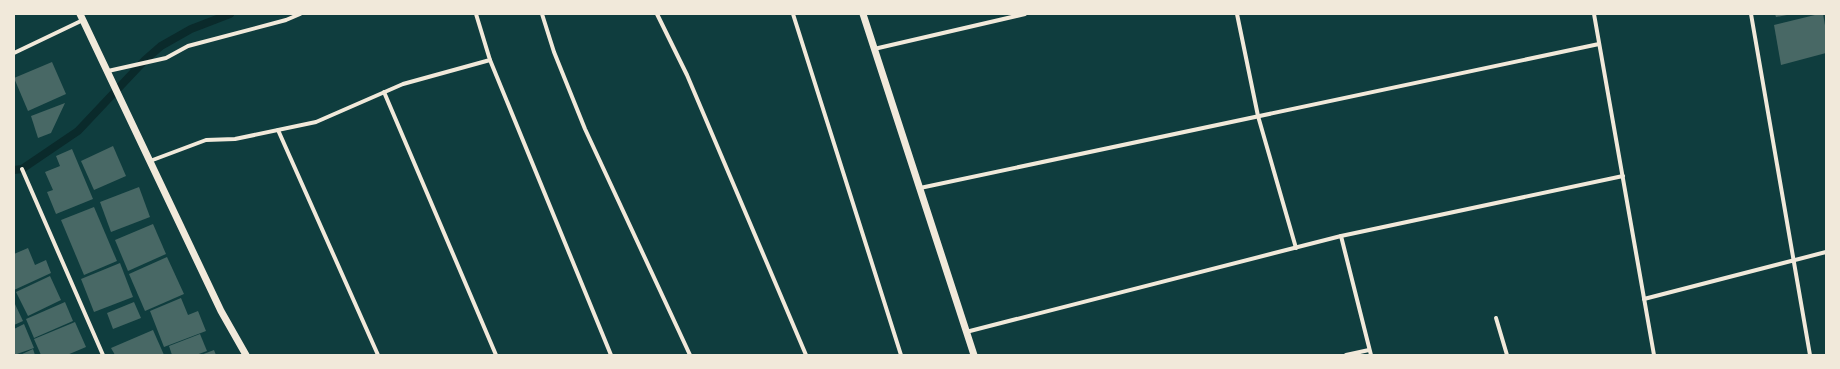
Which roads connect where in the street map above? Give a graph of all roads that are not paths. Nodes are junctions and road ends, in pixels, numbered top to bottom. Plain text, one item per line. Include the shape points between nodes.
1 (300, 14) edge
2 (476, 14) edge
3 (542, 14) edge
4 (656, 14) edge
5 (793, 14) edge
6 (863, 14) edge
7 (1025, 14) edge
8 (1237, 14) edge
9 (1594, 14) edge
10 (1751, 14) edge
11 (81, 17) edge
12 (1599, 44) junction
13 (874, 49) junction
14 (14, 53) edge
15 (490, 60) junction
16 (108, 71) junction
17 (384, 92) junction
18 (1258, 116) junction
19 (278, 130) junction
20 (150, 161) junction
21 (22, 169) dead end
22 (1623, 176) junction
23 (920, 188) junction
24 (1341, 236) junction
25 (1296, 248) junction
26 (1826, 252) edge
27 (1794, 260) junction
28 (1644, 298) junction
29 (1496, 318) dead end
30 (966, 332) junction
31 (1369, 350) junction
32 (103, 355) edge
33 (246, 355) edge
34 (378, 355) edge
35 (496, 355) edge
36 (611, 355) edge
37 (690, 355) edge
38 (806, 355) edge
39 (901, 355) edge
40 (974, 355) edge
41 (1346, 355) edge
42 (1371, 355) edge
43 (1507, 355) edge
44 (1654, 355) edge
45 (1810, 355) edge

1 - 16 street via 188,46 166,58
2 - 15 street
3 - 37 street via 554,52 585,128
4 - 38 street via 686,75
5 - 39 street
6 - 13 street
7 - 13 street
8 - 18 street
9 - 12 street
10 - 27 street
11 - 14 street
11 - 16 street
12 - 18 street
12 - 22 street
13 - 23 street
15 - 17 street via 403,84
15 - 36 street
16 - 20 street
17 - 19 street via 316,122
17 - 35 street
18 - 23 street
18 - 25 street
19 - 20 street via 234,139 206,140
19 - 34 street
20 - 33 street via 220,311
21 - 32 street
22 - 24 street
22 - 28 street
23 - 30 street
24 - 25 street
24 - 31 street
25 - 30 street
26 - 27 street
27 - 28 street
27 - 45 street
28 - 44 street
29 - 43 street
30 - 40 street
31 - 41 street
31 - 42 street

